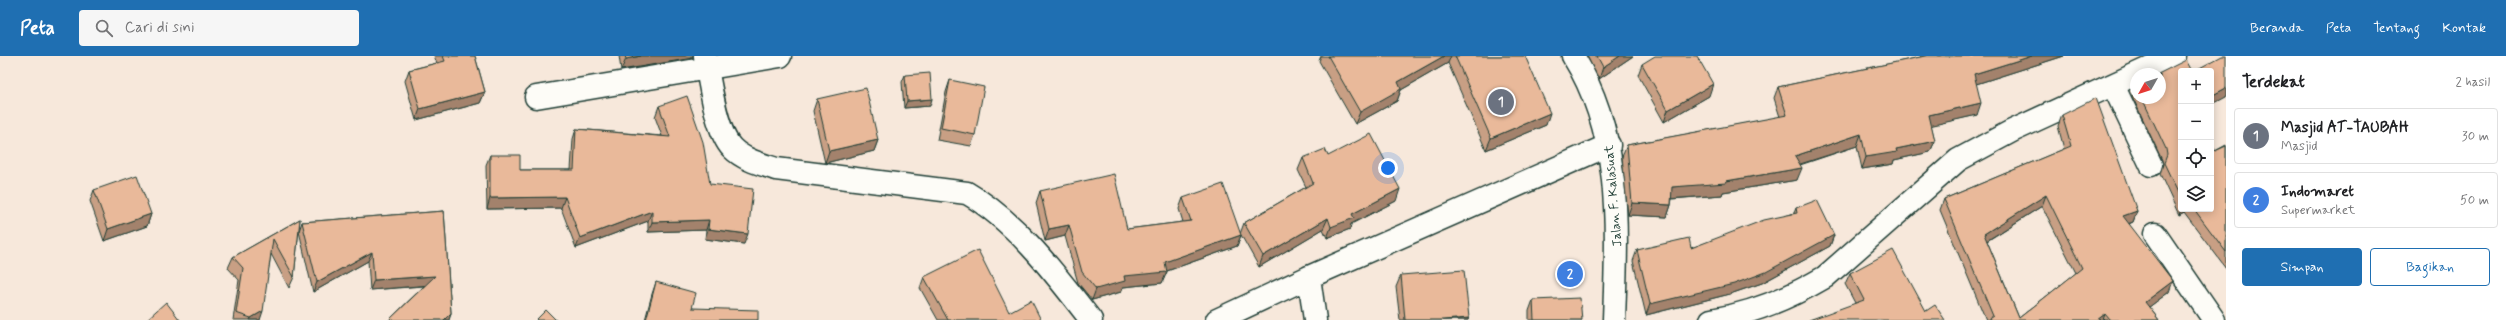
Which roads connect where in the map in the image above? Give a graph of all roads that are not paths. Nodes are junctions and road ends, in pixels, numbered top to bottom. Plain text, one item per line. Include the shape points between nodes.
1 (780, 56) edge
2 (1573, 56) edge
3 (2175, 56) edge
4 (706, 63) edge
5 (2149, 68) edge
6 (2130, 77) edge
7 (2113, 85) junction
8 (536, 97) dead end
9 (1609, 145) junction
10 (2150, 165) dead end
11 (2155, 234) dead end
12 (1309, 277) junction
13 (1092, 320) edge
14 (1217, 320) edge
15 (1315, 320) edge
16 (1614, 320) edge
17 (1711, 320) edge
18 (2214, 320) edge

1 - 4 street
2 - 9 street, Jalan F. Kalasuat via 1586,77
3 - 5 street
4 - 8 street
4 - 13 street via 719,124 732,148 753,162 776,169 967,194 985,204 1017,234
6 - 7 street
7 - 10 street
7 - 17 street via 2012,131 1958,160 1825,277 1804,289 1763,305
9 - 12 street
9 - 16 street, Jalan F. Kalasuat via 1617,230
11 - 18 street
12 - 14 street
12 - 15 street

